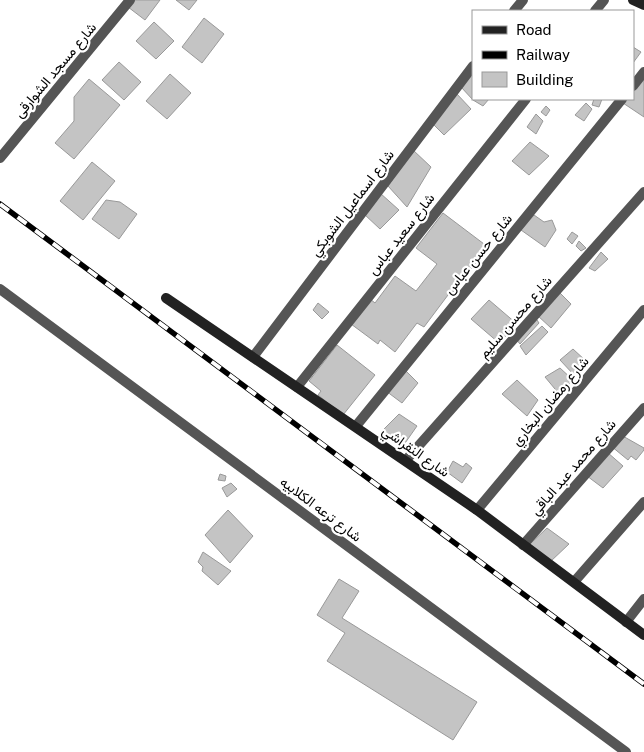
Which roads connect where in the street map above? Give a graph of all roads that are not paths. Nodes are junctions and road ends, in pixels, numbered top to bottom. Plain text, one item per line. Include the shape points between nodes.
1 (130, 0) edge
2 (523, 0) edge
3 (604, 0) edge
4 (633, 0) edge
5 (644, 5) edge
6 (515, 10) edge
7 (596, 10) edge
8 (472, 67) edge
9 (644, 72) edge
10 (634, 85) edge
11 (525, 100) edge
12 (621, 100) edge
13 (0, 158) edge
14 (644, 192) edge
15 (0, 288) edge
16 (166, 298) dead end
17 (644, 310) edge
18 (253, 357) junction
19 (297, 386) junction
20 (644, 408) edge
21 (356, 426) junction
22 (406, 460) junction
23 (644, 502) edge
24 (477, 510) junction
25 (523, 545) junction
26 (574, 582) junction
27 (644, 600) edge
28 (626, 622) junction
29 (644, 636) edge
30 (626, 752) edge

1 - 13 street, شارع مسجد الشوارقى
2 - 6 street
3 - 7 street
4 - 5 street
8 - 18 street, شارع اسماعيل الشوبكي
9 - 10 street
11 - 19 street, شارع سعيد عباس
12 - 21 street, شارع حسن عباس
14 - 22 street, شارع محسن سليم
15 - 30 street, شارع ترعه الكلابيه
16 - 18 street, شارع النقراشي
17 - 24 street, شارع رمضان البخاري
18 - 19 street, شارع النقراشي
19 - 21 street, شارع النقراشي
20 - 25 street, شارع محمد عبد الباقي
21 - 22 street, شارع النقراشي
22 - 24 street, شارع النقراشي
23 - 26 street
24 - 25 street, شارع النقراشي
25 - 26 street, شارع النقراشي
26 - 28 street, شارع النقراشي
27 - 28 street
28 - 29 street, شارع النقراشي

